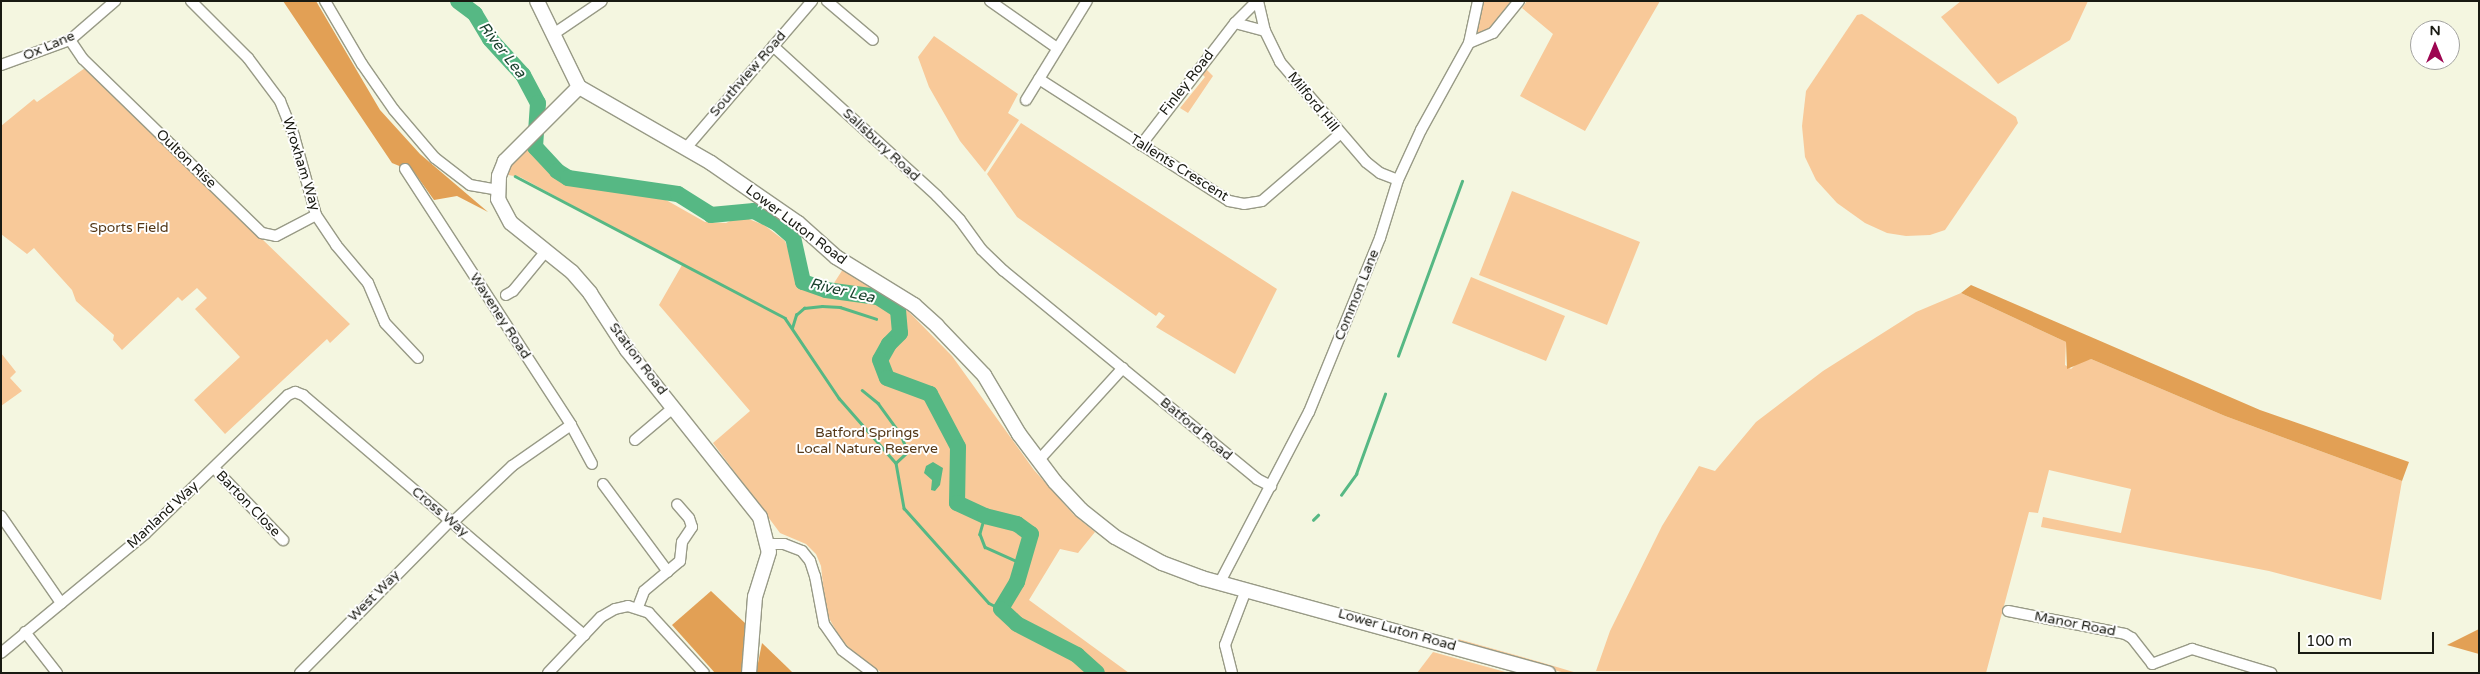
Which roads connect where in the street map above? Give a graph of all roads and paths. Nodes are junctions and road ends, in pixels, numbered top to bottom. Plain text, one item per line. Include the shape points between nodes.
1 (116, 1) edge
2 (191, 1) edge
3 (325, 1) edge
4 (537, 1) edge
5 (602, 1) edge
6 (812, 1) edge
7 (826, 1) edge
8 (990, 1) edge
9 (1087, 1) edge
10 (1257, 1) edge
11 (1478, 1) edge
12 (1519, 1) edge
13 (1235, 23) junction
14 (1265, 31) junction
15 (552, 35) junction
16 (70, 40) junction
17 (872, 40) dead end
18 (1469, 43) junction
19 (773, 46) junction
20 (1057, 48) junction
21 (1, 65) edge
22 (1039, 79) junction
23 (579, 87) junction
24 (1026, 100) dead end
25 (1340, 134) junction
26 (1141, 145) junction
27 (686, 148) junction
28 (405, 169) dead end
29 (1398, 180) junction
30 (498, 190) junction
31 (316, 215) junction
32 (546, 251) junction
33 (1034, 294) joint
34 (506, 295) dead end
35 (418, 358) dead end
36 (1123, 368) junction
37 (296, 392) joint
38 (674, 407) junction
39 (571, 425) junction
40 (635, 440) dead end
41 (1038, 461) junction
42 (592, 464) dead end
43 (214, 468) junction
44 (603, 484) dead end
45 (1271, 486) junction
46 (677, 504) dead end
47 (1, 516) edge
48 (451, 522) junction
49 (283, 540) dead end
50 (768, 544) junction
51 (668, 572) junction
52 (1220, 582) junction
53 (1246, 590) junction
54 (61, 603) junction
55 (638, 607) junction
56 (2008, 611) dead end
57 (25, 632) junction
58 (584, 634) junction
59 (1, 653) edge
60 (2150, 668) edge
61 (57, 673) edge
62 (300, 673) edge
63 (548, 673) edge
64 (704, 673) edge
65 (749, 673) edge
66 (872, 673) edge
67 (1232, 673) edge
68 (1548, 673) edge
69 (2271, 673) edge

1 - 16 street, Ox Lane
2 - 31 street, Wroxham Way via 248,58 280,101 294,136
3 - 30 street via 362,64 394,110 434,158 470,185
4 - 15 main road, Lower Luton Road
5 - 15 street
6 - 19 street, Southview Road
7 - 17 street
8 - 20 street
9 - 20 street
10 - 13 street, Finley Road
10 - 14 street, Milford Hill
11 - 18 street, Common Lane
12 - 18 street via 1493,33
13 - 14 street
13 - 26 street, Finley Road
14 - 25 street, Milford Hill via 1280,62
15 - 23 main road, Lower Luton Road
16 - 21 street, Ox Lane
16 - 31 street, Oulton Rise via 83,59 262,233 276,236
18 - 29 street, Common Lane via 1421,130
19 - 27 street, Southview Road
19 - 33 street, Salisbury Road via 937,196 982,250
20 - 22 street
22 - 24 street
22 - 26 street, Tallents Crescent
23 - 27 main road, Lower Luton Road
23 - 30 main road, Station Road via 505,162
25 - 26 street, Tallents Crescent via 1262,201 1244,204 1229,202
25 - 29 street, Milford Hill via 1374,168
27 - 41 main road, Lower Luton Road via 791,218 836,257 914,305 984,375
28 - 39 street, Waveney Road
29 - 45 street, Common Lane via 1380,238 1330,362 1298,438
30 - 32 main road, Station Road via 504,216
31 - 35 street, Wroxham Way via 368,283 384,323
32 - 34 street via 514,292
32 - 38 main road, Station Road via 590,293 627,350
33 - 36 street, Batford Road
36 - 41 street
36 - 45 street, Batford Road via 1257,479
37 - 43 street, Manland Way via 288,395
37 - 48 street, Cross Way
38 - 40 street
38 - 50 main road, Station Road via 760,517
39 - 42 street, Waveney Road
39 - 48 street, West Way via 517,461
41 - 52 main road, Lower Luton Road via 1081,510 1115,537 1162,563
43 - 49 street, Barton Close
43 - 54 street, Manland Way via 145,534
44 - 51 street
45 - 52 street, Common Lane
46 - 51 street via 692,527 682,542 680,562
47 - 54 street
48 - 58 street, Cross Way
48 - 62 street, West Way
50 - 65 main road, Station Road via 768,560 755,597
50 - 66 street via 784,544 802,551 815,576 824,624 842,650
51 - 55 street via 644,591
52 - 53 main road, Lower Luton Road
53 - 67 street via 1225,645
53 - 68 main road, Lower Luton Road
54 - 57 street, Manland Way
55 - 58 street via 621,607 608,612
55 - 64 street via 649,613
56 - 60 street, Manor Road via 2125,634 2132,638
57 - 59 street, Manland Way
57 - 61 street
58 - 63 street
60 - 69 street, Manor Road via 2192,649

